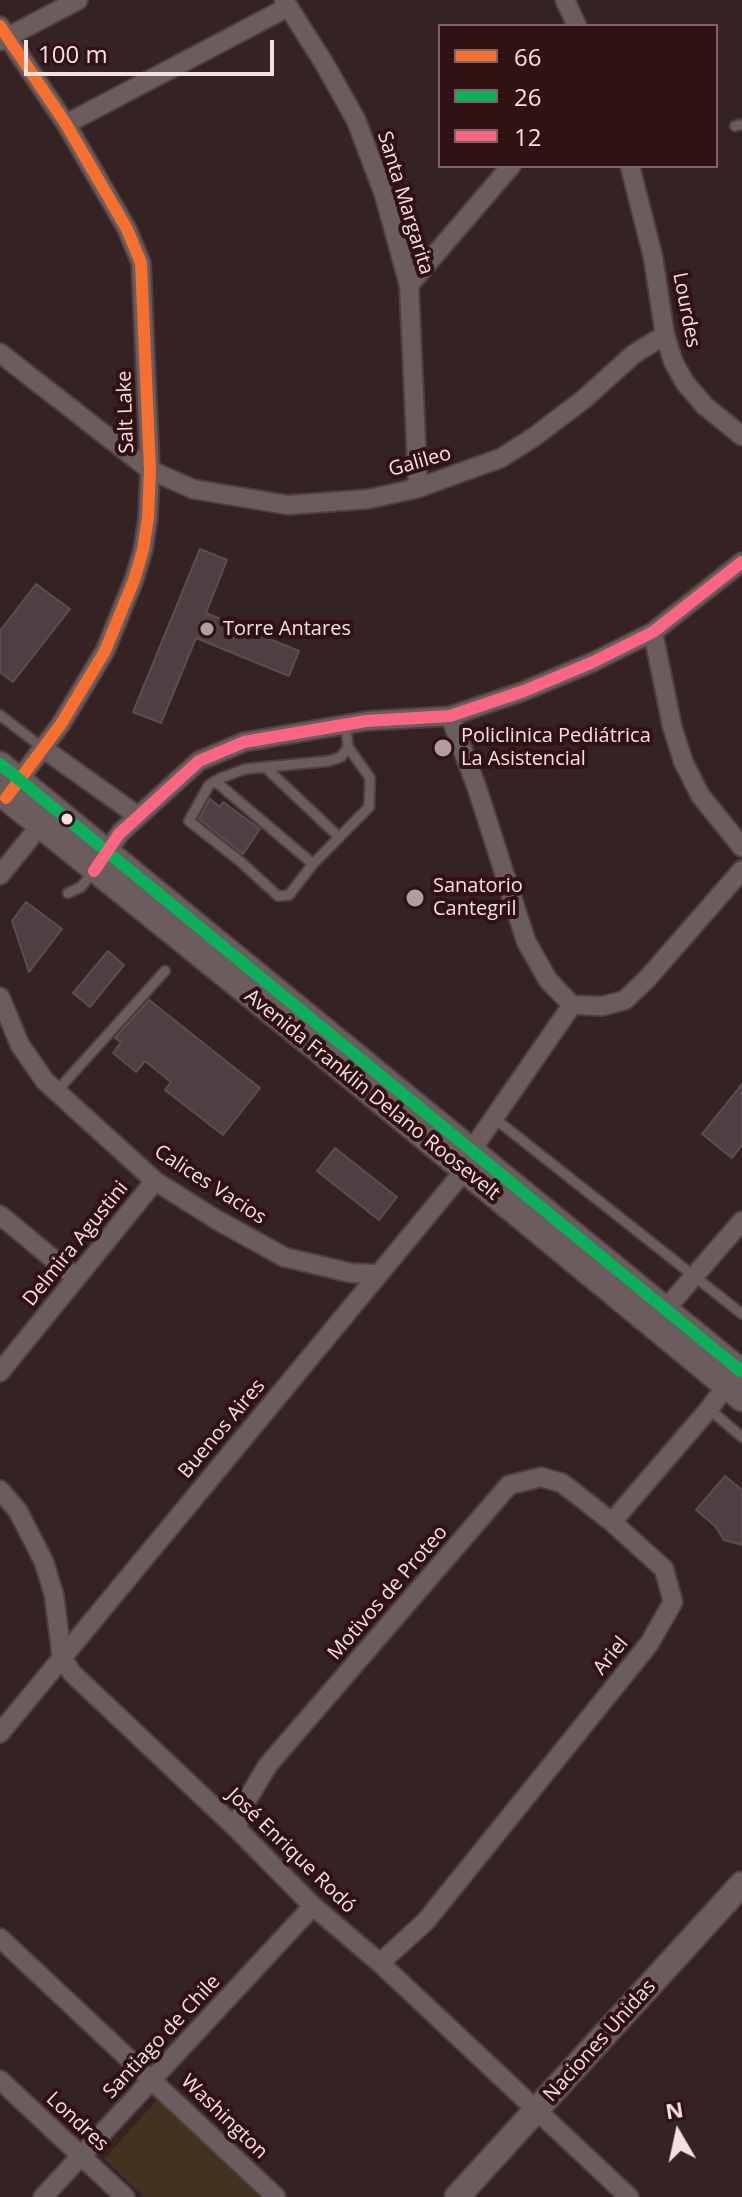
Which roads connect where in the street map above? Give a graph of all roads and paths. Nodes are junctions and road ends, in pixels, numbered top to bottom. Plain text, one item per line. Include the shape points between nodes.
1 (78, 0) edge
2 (565, 0) edge
3 (286, 4) edge
4 (576, 24) edge
5 (3, 35) edge
6 (66, 124) junction
7 (509, 168) edge
8 (631, 168) edge
9 (409, 285) junction
10 (665, 335) junction
11 (0, 353) edge
12 (742, 436) edge
13 (150, 470) junction
14 (418, 488) junction
15 (742, 562) edge
16 (653, 632) junction
17 (0, 715) edge
18 (450, 716) junction
19 (346, 725) junction
20 (348, 747) junction
21 (44, 749) junction
22 (265, 767) junction
23 (215, 781) junction
24 (6, 784) edge
25 (138, 816) junction
26 (39, 827) junction
27 (339, 837) junction
28 (742, 847) edge
29 (100, 861) junction
30 (313, 864) junction
31 (742, 870) edge
32 (0, 875) edge
33 (68, 893) dead end
34 (165, 971) dead end
35 (0, 997) edge
36 (572, 1005) junction
37 (56, 1092) junction
38 (494, 1118) junction
39 (468, 1161) junction
40 (155, 1181) junction
41 (0, 1215) edge
42 (742, 1221) edge
43 (378, 1274) junction
44 (694, 1277) junction
45 (76, 1278) junction
46 (742, 1314) edge
47 (659, 1317) junction
48 (0, 1372) edge
49 (737, 1382) edge
50 (709, 1409) junction
51 (742, 1437) edge
52 (0, 1490) edge
53 (612, 1522) junction
54 (62, 1658) junction
55 (0, 1733) edge
56 (236, 1828) junction
57 (742, 1884) edge
58 (313, 1906) junction
59 (0, 1938) edge
60 (380, 1963) junction
61 (153, 2079) junction
62 (0, 2080) edge
63 (537, 2109) junction
64 (81, 2156) junction
65 (43, 2197) edge
66 (125, 2197) edge
67 (276, 2197) edge
68 (457, 2197) edge
69 (629, 2197) edge

1 - 5 street
2 - 4 street
3 - 6 street
3 - 9 street, Santa Margarita via 356,120 384,194
5 - 6 street, Salt Lake
6 - 13 street, Salt Lake via 141,263
7 - 9 street
8 - 10 street, Lourdes via 653,257
9 - 14 street, Santa Margarita
10 - 12 street, Lourdes via 685,383
10 - 14 street, Galileo via 501,458
11 - 13 street, Galileo
13 - 14 street, Galileo via 193,489 288,505 369,499
13 - 21 street, Salt Lake via 148,518 134,580 105,651
15 - 16 street
16 - 18 street via 566,674
16 - 28 street via 683,761 700,795
17 - 21 lane
18 - 19 street
18 - 36 street via 526,941 548,980
19 - 20 lane
19 - 25 street via 244,742 199,761
20 - 22 lane via 329,761
20 - 27 lane via 372,789 369,807
21 - 24 street, Salt Lake
21 - 25 street
22 - 23 lane
22 - 27 lane
23 - 30 lane
23 - 30 lane via 189,816 192,825 278,896 289,895
24 - 26 main road, Avenida Franklin Delano Roosevelt
24 - 29 main road, Avenida Franklin Delano Roosevelt
25 - 29 street
26 - 29 main road, Avenida Franklin Delano Roosevelt
26 - 32 street
27 - 30 lane
29 - 33 lane via 81,887
29 - 39 main road, Avenida Franklin Delano Roosevelt
31 - 36 street via 625,1000
34 - 37 lane
35 - 37 street, Calices Vacios via 20,1045
36 - 38 street, Buenos Aires
37 - 40 street, Calices Vacios
38 - 39 street, Buenos Aires
38 - 44 lane
39 - 43 street, Buenos Aires
39 - 47 main road, Avenida Franklin Delano Roosevelt
40 - 43 street, Calices Vacios via 284,1257
40 - 45 street, Delmira Agustini
41 - 45 street
42 - 44 street
43 - 54 street, Buenos Aires
44 - 46 lane
44 - 47 street
45 - 48 street, Delmira Agustini
47 - 49 main road, Avenida Franklin Delano Roosevelt
49 - 50 street
50 - 51 lane
50 - 53 street
52 - 54 street via 18,1511 44,1562
53 - 56 street, Motivos de Proteo via 562,1483 541,1477 509,1485 268,1765
53 - 60 street, Ariel via 664,1569 673,1602 668,1614 426,1921
54 - 55 street, Buenos Aires
54 - 56 street, José Enrique Rodó
56 - 58 street, José Enrique Rodó
57 - 63 main road, Naciones Unidas
58 - 60 street, José Enrique Rodó
58 - 61 street, Santiago de Chile
59 - 61 street, Washington
60 - 63 street, José Enrique Rodó
61 - 64 street, Santiago de Chile
61 - 67 street, Washington
62 - 64 street, Londres
63 - 68 main road, Naciones Unidas
63 - 69 street, José Enrique Rodó
64 - 65 street, Santiago de Chile
64 - 66 street, Londres

